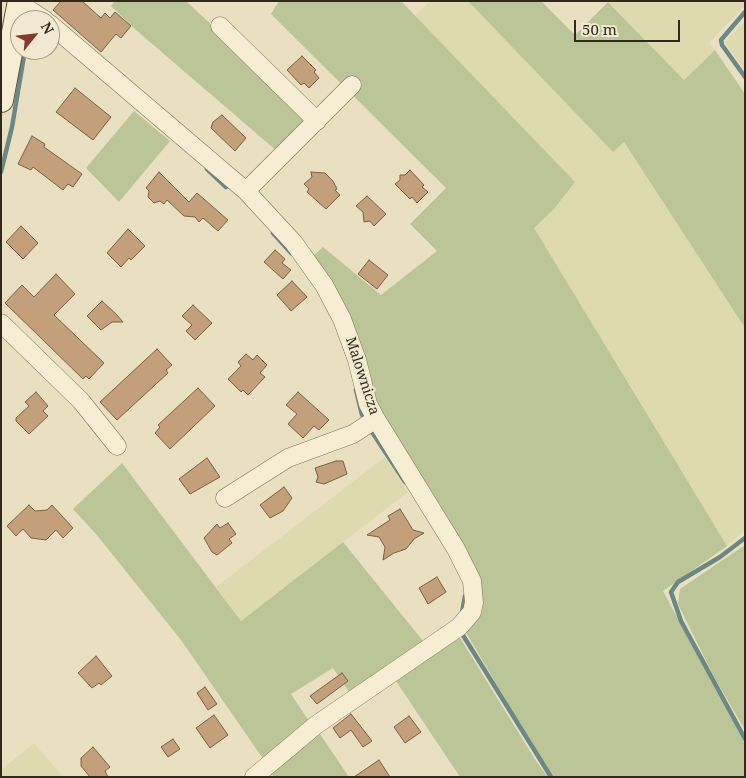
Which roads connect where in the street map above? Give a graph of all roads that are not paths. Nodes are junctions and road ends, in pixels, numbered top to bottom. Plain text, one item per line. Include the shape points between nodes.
1 (19, 4) edge
2 (220, 26) dead end
3 (60, 33) edge
4 (3, 77) edge
5 (352, 85) dead end
6 (1, 100) edge
7 (317, 121) junction
8 (246, 191) junction
9 (1, 323) edge
10 (376, 419) junction
11 (117, 446) dead end
12 (225, 498) dead end
13 (254, 777) edge

1 - 4 street
2 - 7 street
3 - 8 street, Malownicza
4 - 6 street
5 - 7 street
7 - 8 street
8 - 10 street, Malownicza via 294,243 324,285 351,340 368,404
9 - 11 street via 81,401
10 - 12 street via 353,434 288,458
10 - 13 street, Malownicza via 466,566 474,592 472,612 454,631 316,725

